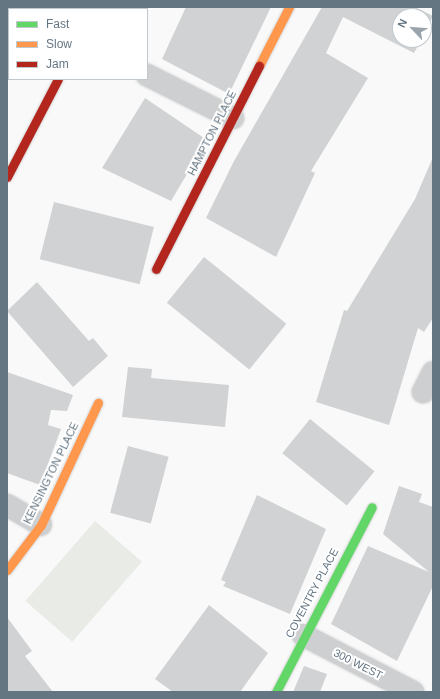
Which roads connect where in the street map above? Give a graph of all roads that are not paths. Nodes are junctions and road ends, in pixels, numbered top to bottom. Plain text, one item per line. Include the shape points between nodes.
1 (289, 7) edge
2 (148, 76) edge
3 (57, 80) edge
4 (233, 118) junction
5 (7, 177) edge
6 (156, 269) dead end
7 (433, 372) edge
8 (423, 392) dead end
9 (98, 402) dead end
10 (7, 505) edge
11 (372, 506) dead end
12 (41, 525) junction
13 (7, 570) edge
14 (303, 636) junction
15 (276, 692) edge
16 (413, 692) edge

1 - 4 street, HAMPTON PLACE
2 - 4 street
3 - 5 street
4 - 6 street, HAMPTON PLACE
7 - 8 street
9 - 12 street, KENSINGTON PLACE
10 - 12 street
11 - 14 street, COVENTRY PLACE
12 - 13 street, KENSINGTON PLACE
14 - 15 street, COVENTRY PLACE
14 - 16 street, 300 WEST

